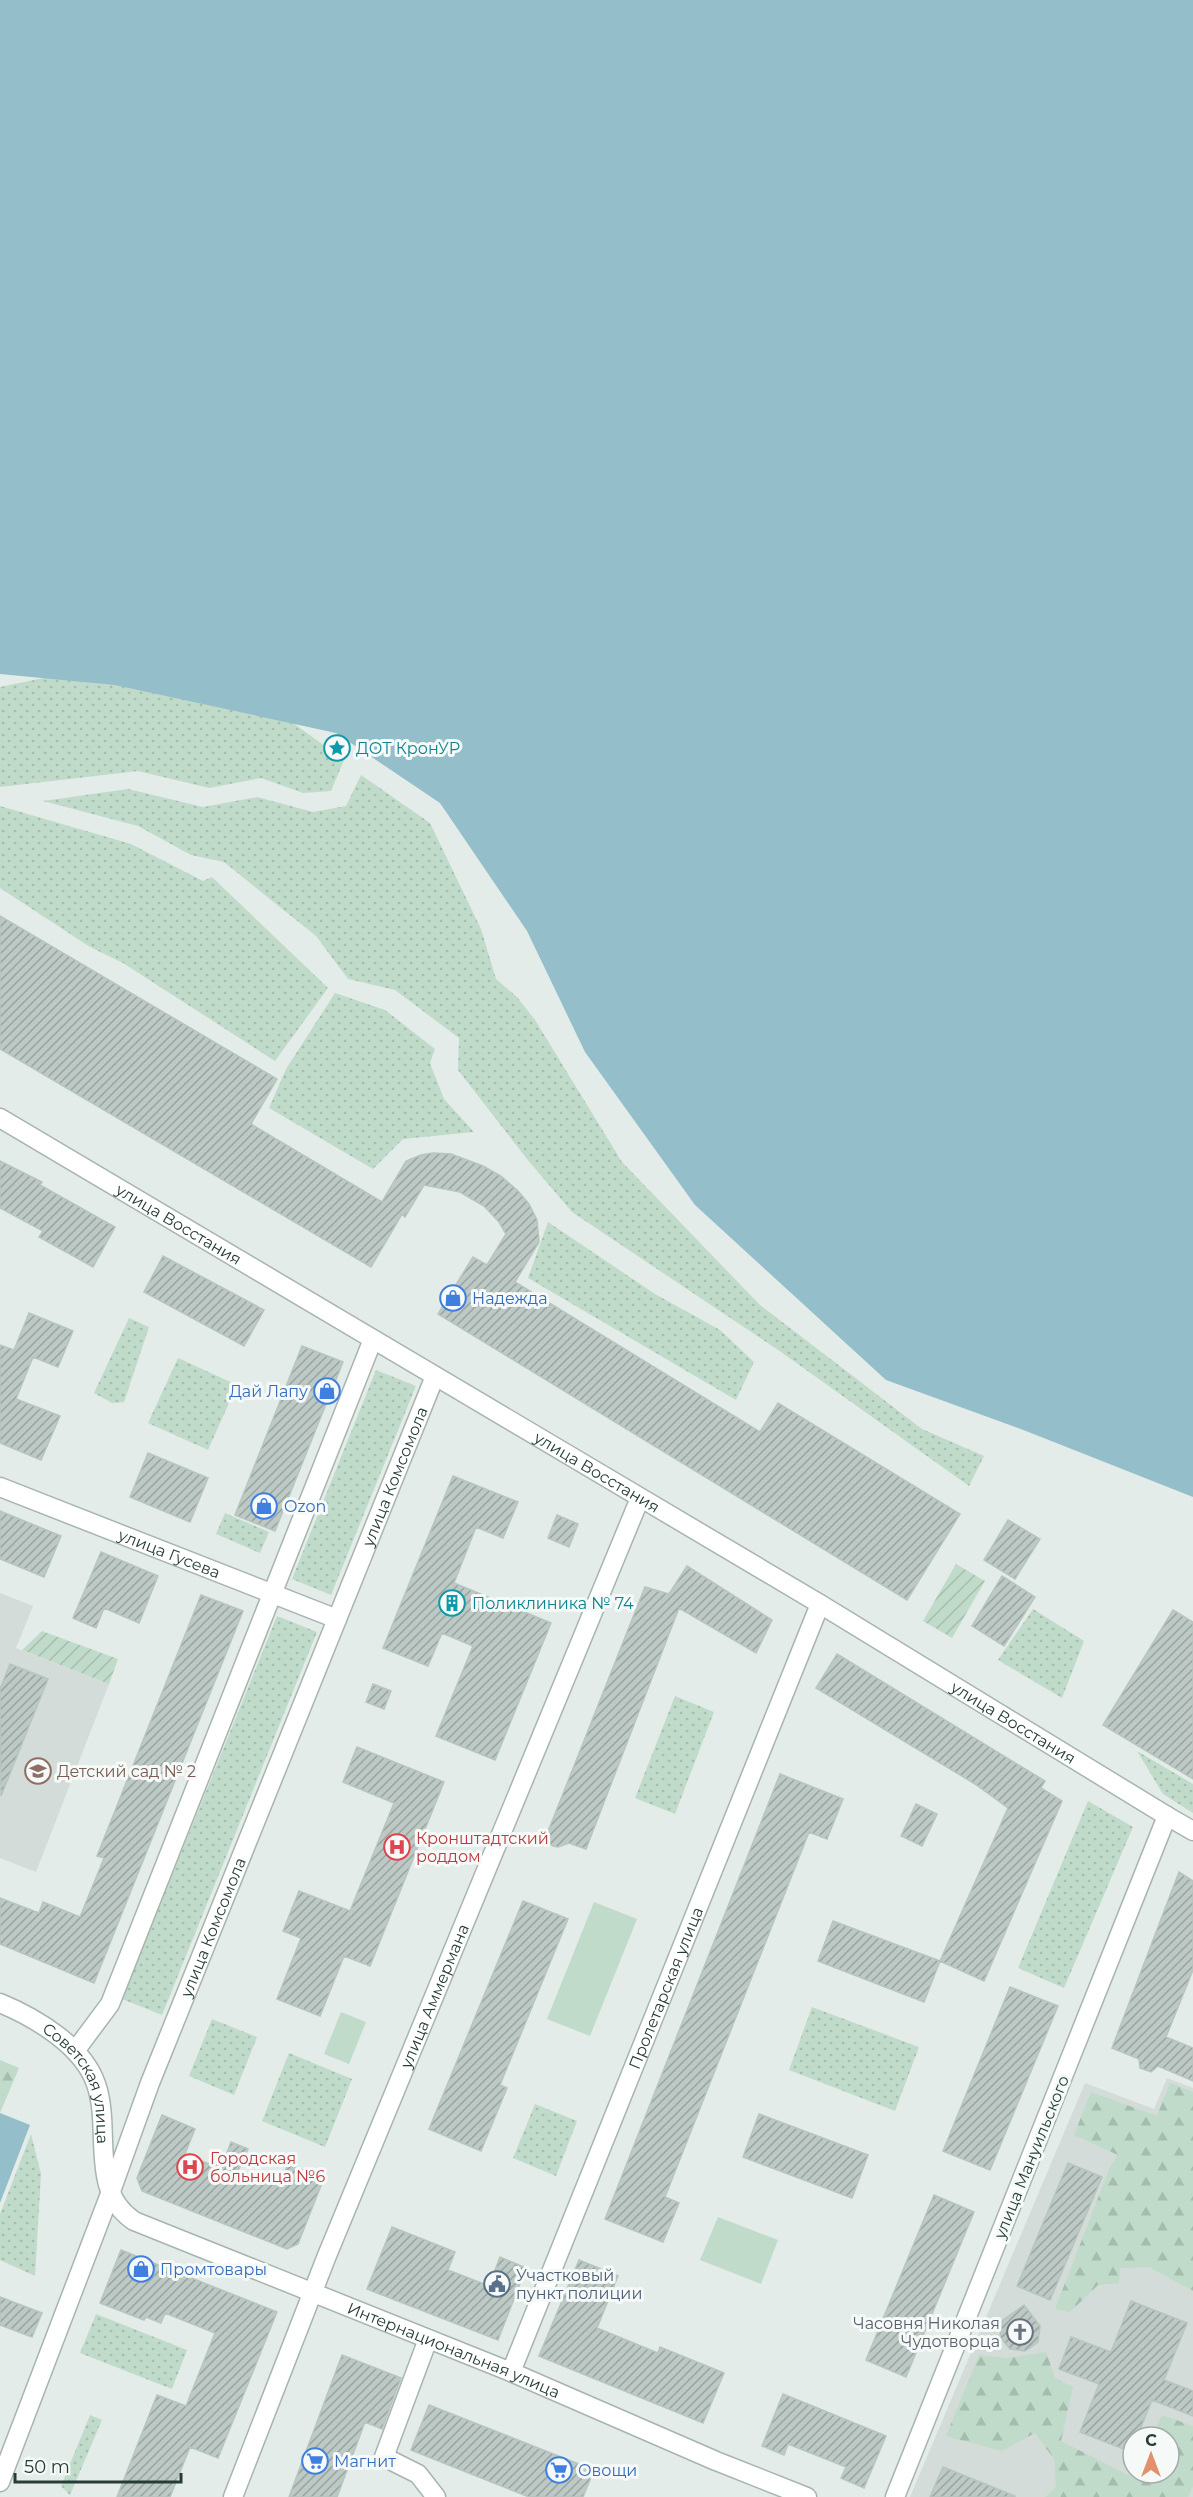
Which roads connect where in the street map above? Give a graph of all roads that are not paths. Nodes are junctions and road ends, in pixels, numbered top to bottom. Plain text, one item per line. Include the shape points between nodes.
1 (0, 1118) edge
2 (373, 1339) junction
3 (435, 1376) junction
4 (0, 1487) edge
5 (640, 1498) junction
6 (272, 1594) junction
7 (820, 1604) junction
8 (337, 1619) junction
9 (1167, 1816) junction
10 (1193, 1831) edge
11 (0, 2003) edge
12 (75, 2051) junction
13 (110, 2194) junction
14 (312, 2293) junction
15 (428, 2339) junction
16 (511, 2372) junction
17 (0, 2482) edge
18 (233, 2497) edge
19 (436, 2497) edge
20 (807, 2497) edge
21 (895, 2497) edge

1 - 2 street, улица Восстания
2 - 3 street, улица Восстания
2 - 6 street
3 - 5 street, улица Восстания
3 - 8 street, улица Комсомола
4 - 6 street, улица Гусева
5 - 7 street, улица Восстания
5 - 14 street, улица Аммермана
6 - 8 street, улица Гусева
6 - 12 street via 110,2004
7 - 9 street, улица Восстания
7 - 16 street, Пролетарская улица
8 - 13 street, улица Комсомола via 150,2083
9 - 10 street, улица Восстания
9 - 21 street, улица Мануильского
11 - 12 street, Советская улица via 39,2024
12 - 13 street, Советская улица via 97,2086
13 - 14 street, Интернациональная улица via 119,2209 134,2221
13 - 17 street, улица Комсомола
14 - 15 street, Интернациональная улица
14 - 18 street, улица Аммермана
15 - 16 street, Интернациональная улица
15 - 19 street via 384,2457 418,2474
16 - 20 street, Интернациональная улица

